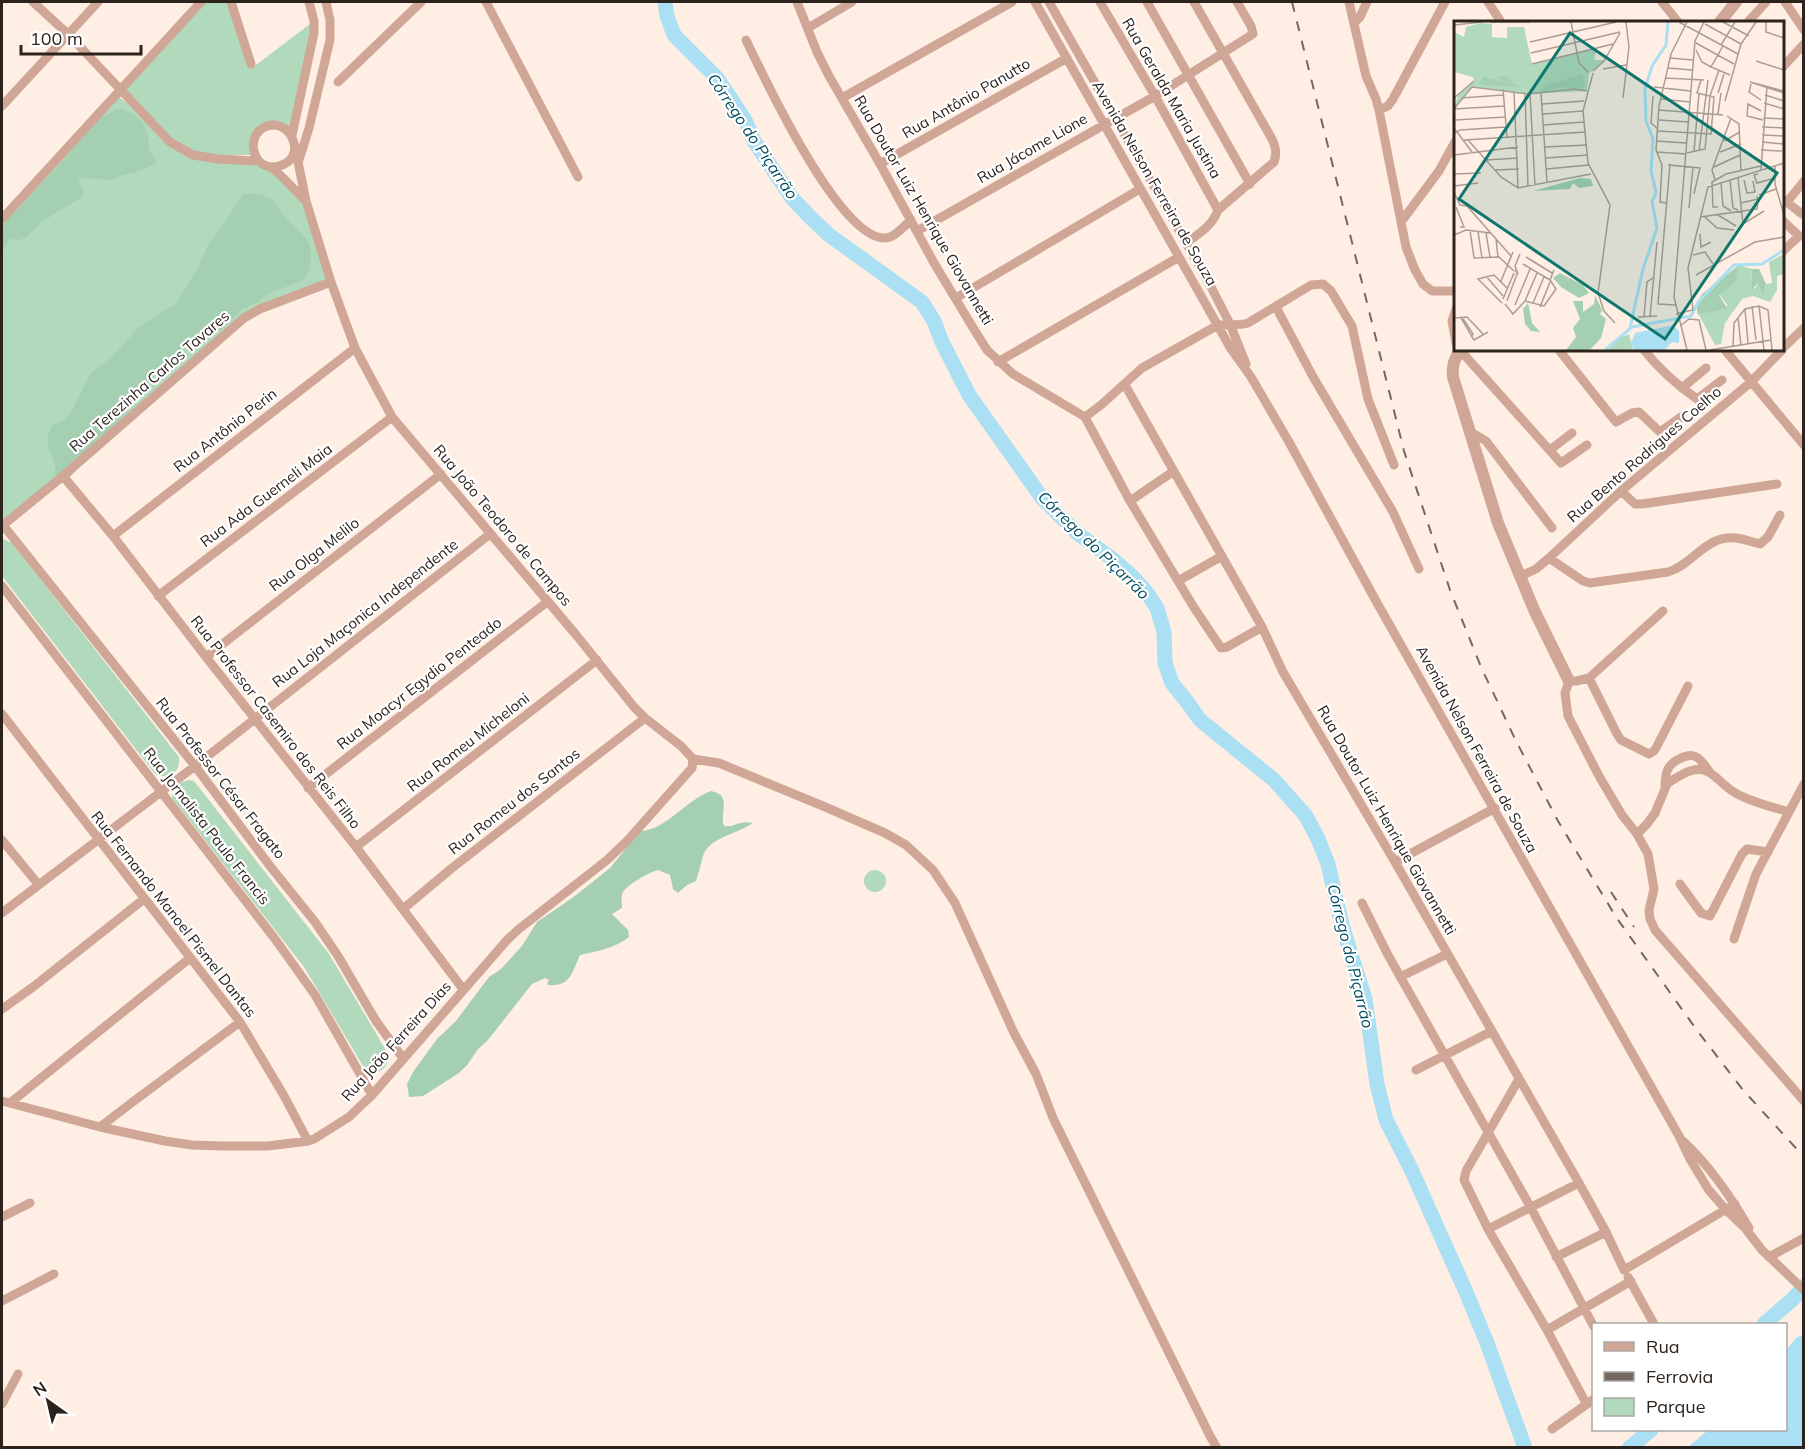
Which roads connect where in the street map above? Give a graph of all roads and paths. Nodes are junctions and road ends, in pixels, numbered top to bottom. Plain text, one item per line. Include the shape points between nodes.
1 (33, 2) edge
2 (98, 2) edge
3 (201, 2) edge
4 (231, 2) edge
5 (309, 2) edge
6 (326, 2) edge
7 (421, 2) edge
8 (486, 2) edge
9 (797, 2) edge
10 (852, 2) edge
11 (1012, 2) edge
12 (1035, 2) edge
13 (1049, 2) edge
14 (1100, 2) edge
15 (1147, 2) edge
16 (1194, 2) edge
17 (1237, 2) edge
18 (1349, 2) edge
19 (1367, 2) edge
20 (1444, 2) edge
21 (1488, 2) edge
22 (1662, 2) edge
23 (1736, 2) edge
24 (1766, 2) edge
25 (1785, 2) edge
26 (1500, 21) edge
27 (1677, 21) edge
28 (1721, 21) edge
29 (1749, 21) edge
30 (1355, 22) junction
31 (808, 28) junction
32 (1803, 30) edge
33 (68, 34) junction
34 (746, 40) dead end
35 (1803, 44) edge
36 (1224, 54) junction
37 (1067, 58) junction
38 (251, 64) dead end
39 (1784, 66) edge
40 (1190, 75) junction
41 (338, 82) dead end
42 (120, 89) junction
43 (1155, 96) junction
44 (842, 98) junction
45 (2, 106) edge
46 (1379, 110) junction
47 (1115, 118) junction
48 (1105, 124) junction
49 (294, 125) junction
50 (309, 128) junction
51 (292, 135) junction
52 (1454, 142) edge
53 (295, 147) junction
54 (258, 161) junction
55 (299, 162) junction
56 (880, 164) junction
57 (271, 167) junction
58 (578, 177) dead end
59 (1803, 181) edge
60 (1250, 184) junction
61 (1140, 189) junction
62 (1785, 200) edge
63 (306, 201) junction
64 (1218, 210) junction
65 (1802, 214) dead end
66 (2, 219) edge
67 (911, 220) junction
68 (1401, 222) junction
69 (1784, 222) edge
70 (917, 231) junction
71 (1186, 243) junction
72 (1784, 250) edge
73 (1179, 257) junction
74 (331, 282) junction
75 (1454, 291) edge
76 (956, 298) junction
77 (1276, 307) junction
78 (1454, 313) edge
79 (1230, 324) junction
80 (1218, 325) junction
81 (1803, 328) edge
82 (1454, 336) edge
83 (1784, 347) edge
84 (355, 348) junction
85 (1460, 351) edge
86 (1462, 351) edge
87 (1559, 351) edge
88 (1645, 351) edge
89 (1726, 351) edge
90 (1780, 351) edge
91 (998, 362) junction
92 (1706, 368) dead end
93 (1251, 377) junction
94 (1722, 380) dead end
95 (1751, 382) junction
96 (1125, 385) junction
97 (1682, 388) junction
98 (392, 417) junction
99 (1085, 417) junction
100 (1680, 417) dead end
101 (1471, 432) junction
102 (1572, 433) dead end
103 (1587, 445) dead end
104 (1803, 445) edge
105 (1550, 450) junction
106 (1394, 465) dead end
107 (1174, 471) junction
108 (441, 474) junction
109 (63, 476) junction
110 (1777, 484) dead end
111 (1621, 491) junction
112 (1130, 501) junction
113 (1780, 515) dead end
114 (2, 526) edge
115 (1552, 528) dead end
116 (490, 534) junction
117 (113, 536) junction
118 (1221, 556) junction
119 (1549, 558) junction
120 (1419, 569) dead end
121 (1521, 576) junction
122 (1178, 581) junction
123 (2, 586) edge
124 (158, 596) junction
125 (547, 602) junction
126 (1663, 611) dead end
127 (1262, 627) junction
128 (206, 657) junction
129 (597, 660) junction
130 (1588, 678) junction
131 (1569, 681) junction
132 (1688, 686) dead end
133 (2, 714) edge
134 (254, 718) junction
135 (645, 718) junction
136 (693, 759) junction
137 (195, 766) junction
138 (1709, 771) junction
139 (1803, 784) edge
140 (308, 788) junction
141 (1665, 789) junction
142 (161, 791) junction
143 (1495, 808) junction
144 (1789, 812) junction
145 (1637, 834) junction
146 (98, 839) junction
147 (2, 840) edge
148 (356, 847) junction
149 (1768, 852) junction
150 (1395, 862) junction
151 (38, 884) junction
152 (1680, 884) dead end
153 (144, 898) junction
154 (1362, 903) dead end
155 (403, 909) junction
156 (2, 913) edge
157 (1734, 939) dead end
158 (1447, 954) junction
159 (190, 958) junction
160 (1400, 977) junction
161 (463, 989) junction
162 (2, 1009) edge
163 (240, 1022) junction
164 (1492, 1031) junction
165 (1445, 1056) junction
166 (403, 1058) junction
167 (1416, 1070) dead end
168 (1519, 1079) junction
169 (372, 1095) junction
170 (1803, 1101) edge
171 (6, 1102) edge
172 (100, 1127) junction
173 (1488, 1132) junction
174 (1678, 1136) junction
175 (308, 1141) junction
176 (1579, 1184) junction
177 (30, 1203) dead end
178 (1735, 1204) junction
179 (1531, 1208) junction
180 (1726, 1210) junction
181 (2, 1217) edge
182 (1488, 1228) junction
183 (1606, 1232) junction
184 (1803, 1238) edge
185 (1766, 1254) junction
186 (1556, 1257) junction
187 (1624, 1270) junction
188 (54, 1274) dead end
189 (1630, 1281) junction
190 (1803, 1290) edge
191 (2, 1302) edge
192 (1584, 1309) junction
193 (1653, 1323) edge
194 (1592, 1325) edge
195 (1547, 1330) junction
196 (18, 1374) dead end
197 (1590, 1401) edge
198 (2, 1404) edge
199 (1552, 1429) dead end
200 (1217, 1448) edge

1 - 33 street
2 - 33 street
3 - 42 street
4 - 38 street
5 - 49 street via 314,33
6 - 50 street via 330,40
7 - 41 street
8 - 58 street
9 - 31 street, Rua Doutor Luiz Henrique Giovannetti
10 - 31 street
11 - 44 street
12 - 37 street, Avenida Nelson Ferreira de Souza
13 - 47 street, Avenida Nelson Ferreira de Souza
14 - 43 street, Rua Geralda Maria Justina
15 - 40 street
16 - 36 street
17 - 36 street, Rua Jácome Lione via 1253,34
18 - 30 street
19 - 30 street
20 - 46 street via 1393,99
21 - 26 street
22 - 27 street
23 - 28 street
24 - 29 street
25 - 32 street
30 - 46 street via 1366,76
31 - 44 street, Rua Doutor Luiz Henrique Giovannetti
33 - 42 street
33 - 45 street
34 - 67 street via 788,125 846,213 860,227 880,237 890,237
35 - 39 street
36 - 40 street, Rua Jácome Lione
36 - 60 street via 1276,147 1274,162
37 - 48 street, Avenida Nelson Ferreira de Souza
37 - 56 street, Rua Antônio Panutto
40 - 43 street, Rua Jácome Lione
40 - 60 street
42 - 54 street via 170,142 193,155
42 - 66 street
43 - 47 street, Rua Jácome Lione
43 - 64 street, Rua Geralda Maria Justina
44 - 56 street, Rua Doutor Luiz Henrique Giovannetti
46 - 68 street
47 - 48 street, Rua Jácome Lione
47 - 71 street, Avenida Nelson Ferreira de Souza
48 - 61 street, Avenida Nelson Ferreira de Souza
48 - 70 street, Rua Jácome Lione
49 - 50 street
49 - 51 street
50 - 55 street
51 - 53 street
51 - 54 street via 274,125 261,130 253,148
52 - 68 street via 1439,171
53 - 55 street, Rua João Teodoro de Campos
53 - 57 street via 285,164
54 - 57 street
55 - 63 street, Rua João Teodoro de Campos
56 - 67 street, Rua Doutor Luiz Henrique Giovannetti
57 - 63 street
59 - 62 street
60 - 64 street
61 - 73 street, Avenida Nelson Ferreira de Souza
61 - 76 street
62 - 65 street
63 - 74 street, Rua João Teodoro de Campos
64 - 71 street via 1214,221
67 - 70 street, Rua Doutor Luiz Henrique Giovannetti
68 - 75 street via 1406,247 1423,284 1432,291
69 - 72 street via 1799,236
70 - 76 street, Rua Doutor Luiz Henrique Giovannetti
71 - 79 street, Avenida Nelson Ferreira de Souza
73 - 80 street, Avenida Nelson Ferreira de Souza
73 - 91 street
74 - 84 street, Rua João Teodoro de Campos
74 - 109 street, Rua Terezinha Carlos Tavares via 244,318
76 - 91 street, Rua Doutor Luiz Henrique Giovannetti
77 - 79 street via 1248,323
77 - 106 street via 1311,285 1323,284 1331,291 1352,326 1368,399
77 - 120 street via 1393,512
78 - 82 street
79 - 80 street
79 - 93 street, Avenida Nelson Ferreira de Souza
80 - 93 street, Avenida Nelson Ferreira de Souza
80 - 96 street via 1142,368
81 - 83 street, Rua Bento Rodrigues Coelho
84 - 98 street, Rua João Teodoro de Campos
84 - 117 street, Rua Antônio Perin
85 - 101 street via 1452,366 1453,377
86 - 105 street
87 - 100 street via 1616,422 1639,412 1660,432
88 - 97 street
89 - 95 street
90 - 95 street, Rua Bento Rodrigues Coelho
91 - 99 street, Rua Doutor Luiz Henrique Giovannetti
92 - 97 street
93 - 143 street, Avenida Nelson Ferreira de Souza
94 - 97 street via 1697,399
95 - 104 street
95 - 111 street, Rua Bento Rodrigues Coelho
96 - 99 street
96 - 107 street, Rua Doutor Luiz Henrique Giovannetti
98 - 108 street, Rua João Teodoro de Campos
98 - 124 street, Rua Ada Guerneli Maia
99 - 112 street
101 - 115 street via 1486,441
101 - 121 street via 1498,523
102 - 105 street
103 - 105 street via 1561,463
107 - 112 street
107 - 118 street, Rua Doutor Luiz Henrique Giovannetti
108 - 116 street, Rua João Teodoro de Campos
108 - 128 street, Rua Olga Melilo
109 - 114 street, Rua Terezinha Carlos Tavares
109 - 117 street, Rua Professor Casemiro dos Reis Filho
110 - 111 street via 1642,504 1635,504
111 - 119 street, Rua Bento Rodrigues Coelho
112 - 122 street
113 - 119 street via 1760,544 1735,538 1712,542 1668,572 1590,583
114 - 137 street, Rua Professor César Fragato
116 - 125 street, Rua João Teodoro de Campos
116 - 134 street, Rua Loja Maçonica Independente
117 - 124 street, Rua Professor Casemiro dos Reis Filho
118 - 122 street
118 - 127 street, Rua Doutor Luiz Henrique Giovannetti
119 - 121 street, Rua Bento Rodrigues Coelho
121 - 131 street
122 - 127 street via 1221,648
123 - 142 street, Rua Jornalista Paulo Francis
124 - 128 street, Rua Professor Casemiro dos Reis Filho
125 - 129 street, Rua João Teodoro de Campos
125 - 140 street, Rua Moacyr Egydio Penteado
126 - 130 street
127 - 150 street, Rua Doutor Luiz Henrique Giovannetti via 1283,672
128 - 134 street, Rua Professor Casemiro dos Reis Filho
129 - 135 street, Rua João Teodoro de Campos
129 - 148 street, Rua Romeu Micheloni
130 - 131 street
130 - 132 street via 1621,740 1649,754
131 - 145 street via 1565,693 1568,716 1622,815
133 - 146 street, Rua Fernando Manoel Pismel Dantas
134 - 137 street, Rua Loja Maçonica Independente
134 - 140 street, Rua Professor Casemiro dos Reis Filho
135 - 136 street, Rua João Teodoro de Campos
135 - 155 street, Rua Romeu dos Santos
136 - 161 street, Rua João Ferreira Dias via 692,768 622,846 519,929
136 - 200 street via 719,763 885,833 906,845 933,870 955,903 1053,1118
137 - 142 street, Rua Loja Maçonica Independente
137 - 166 street, Rua Professor César Fragato via 315,922 376,1022
138 - 141 street via 1689,771
138 - 141 street via 1693,755 1682,758 1668,769
138 - 144 street via 1737,795
139 - 144 street
140 - 148 street, Rua Professor Casemiro dos Reis Filho
141 - 145 street via 1655,813
142 - 146 street, Rua Loja Maçonica Independente
142 - 169 street, Rua Jornalista Paulo Francis via 315,995
143 - 150 street
143 - 174 street, Avenida Nelson Ferreira de Souza
144 - 149 street
145 - 170 street via 1652,872 1654,889 1649,910 1655,930
146 - 151 street, Rua Loja Maçonica Independente
146 - 153 street, Rua Fernando Manoel Pismel Dantas
147 - 151 street
148 - 155 street, Rua Professor Casemiro dos Reis Filho
149 - 152 street via 1747,849 1742,854 1710,916 1701,913
149 - 157 street via 1756,874
150 - 158 street, Rua Doutor Luiz Henrique Giovannetti
151 - 156 street, Rua Loja Maçonica Independente
153 - 159 street, Rua Fernando Manoel Pismel Dantas
153 - 162 street
154 - 160 street
155 - 161 street, Rua Professor Casemiro dos Reis Filho
158 - 160 street
158 - 164 street, Rua Doutor Luiz Henrique Giovannetti
159 - 163 street, Rua Fernando Manoel Pismel Dantas
159 - 171 street
160 - 165 street
161 - 166 street, Rua João Ferreira Dias
163 - 172 street
163 - 175 street, Rua Fernando Manoel Pismel Dantas
164 - 165 street
164 - 168 street, Rua Doutor Luiz Henrique Giovannetti
165 - 167 street
165 - 173 street
166 - 169 street, Rua João Ferreira Dias
168 - 173 street
168 - 176 street, Rua Doutor Luiz Henrique Giovannetti
169 - 175 street, Rua João Ferreira Dias via 349,1117
171 - 172 street, Rua João Ferreira Dias
172 - 175 street, Rua João Ferreira Dias via 192,1145 268,1146
173 - 179 street
173 - 182 street via 1464,1180
174 - 178 street, Avenida Nelson Ferreira de Souza
174 - 180 street, Avenida Nelson Ferreira de Souza via 1708,1189
176 - 179 street
176 - 183 street, Rua Doutor Luiz Henrique Giovannetti
177 - 181 street
178 - 180 street
178 - 185 street, Avenida Nelson Ferreira de Souza
179 - 182 street
179 - 186 street
180 - 185 street, Avenida Nelson Ferreira de Souza
180 - 187 street
182 - 195 street
183 - 186 street
183 - 187 street, Rua Doutor Luiz Henrique Giovannetti
184 - 185 street
185 - 190 street, Avenida Nelson Ferreira de Souza
186 - 192 street
187 - 189 street, Rua Doutor Luiz Henrique Giovannetti
188 - 191 street
189 - 192 street
189 - 193 street, Rua Doutor Luiz Henrique Giovannetti
192 - 194 street
192 - 195 street
195 - 197 street
196 - 198 street
197 - 199 street

